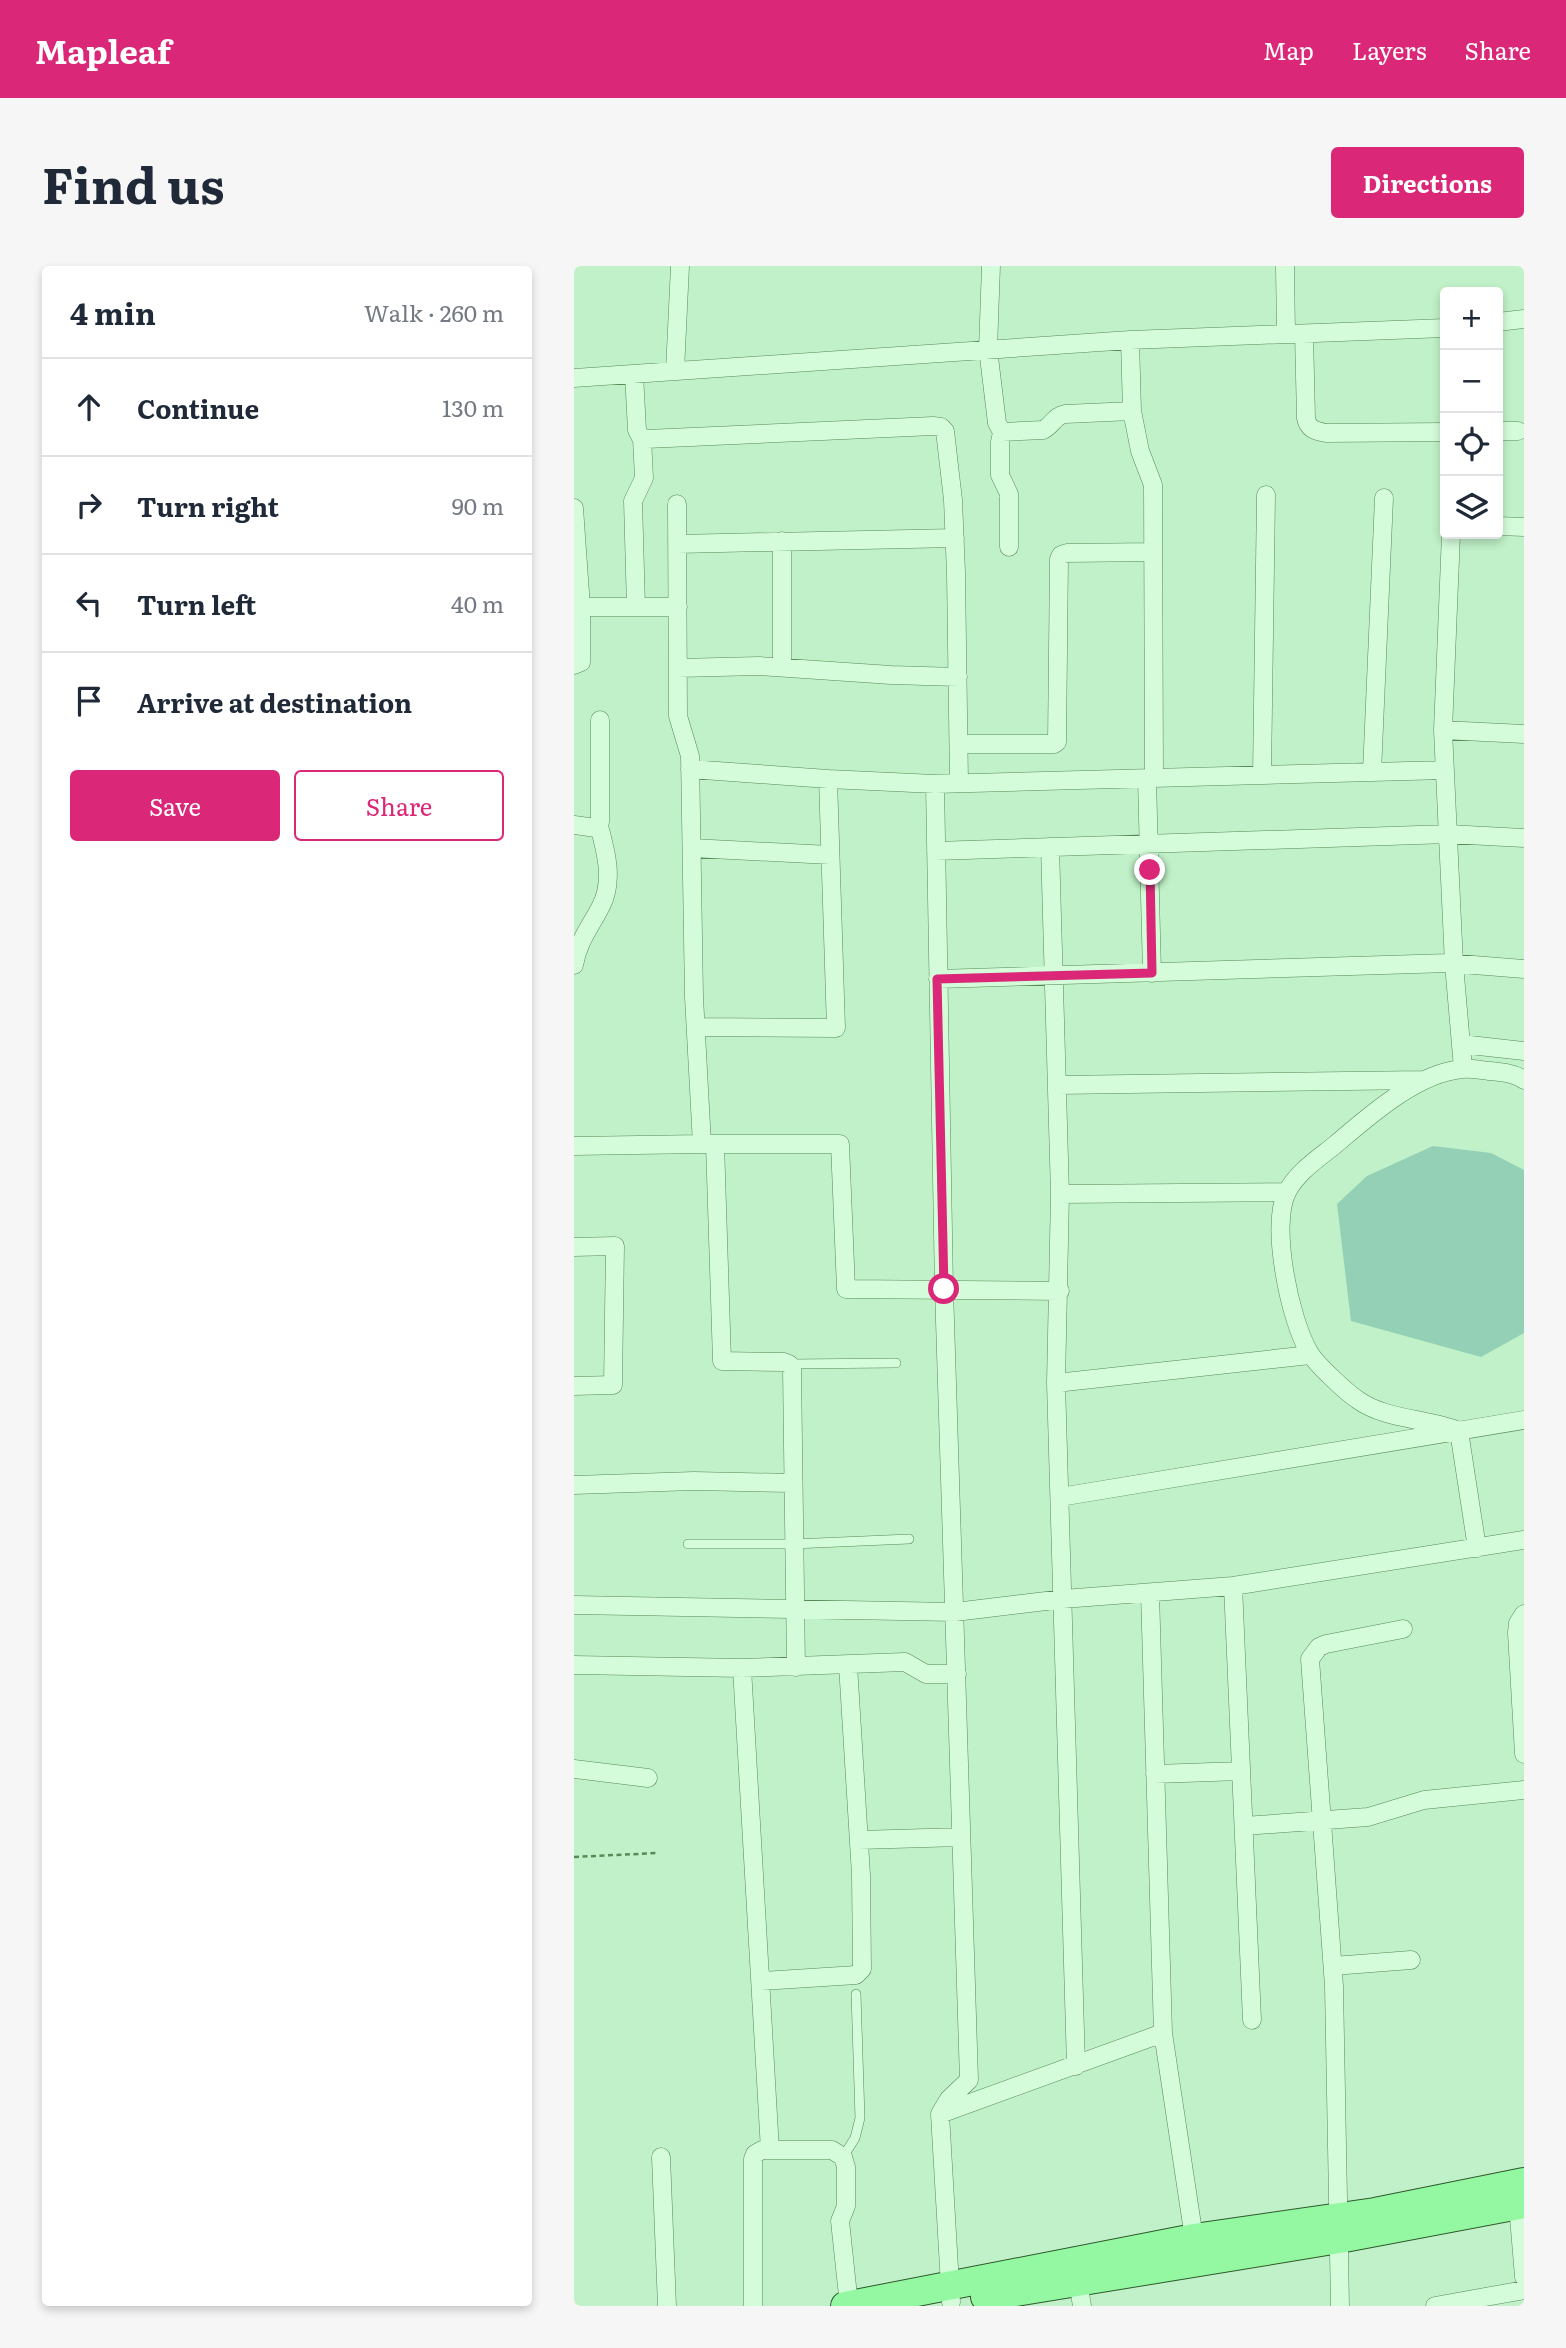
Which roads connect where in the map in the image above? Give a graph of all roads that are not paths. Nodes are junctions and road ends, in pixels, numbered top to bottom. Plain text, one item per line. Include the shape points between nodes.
1 (680, 266) edge
2 (991, 266) edge
3 (1285, 266) edge
4 (1524, 319) edge
5 (1503, 321) edge
6 (1440, 328) edge
7 (1295, 334) junction
8 (1130, 340) junction
9 (988, 349) junction
10 (675, 371) junction
11 (634, 374) junction
12 (574, 378) edge
13 (1132, 411) junction
14 (1503, 431) edge
15 (1518, 431) dead end
16 (1002, 432) junction
17 (1440, 432) edge
18 (642, 438) junction
19 (1266, 495) dead end
20 (1384, 498) dead end
21 (677, 504) dead end
22 (574, 509) edge
23 (1503, 526) edge
24 (1524, 527) edge
25 (955, 538) junction
26 (1451, 539) edge
27 (782, 541) junction
28 (677, 544) junction
29 (1009, 547) dead end
30 (1153, 552) junction
31 (581, 607) junction
32 (636, 607) junction
33 (678, 607) junction
34 (574, 665) edge
35 (782, 667) junction
36 (678, 668) junction
37 (958, 677) junction
38 (600, 720) dead end
39 (1443, 730) junction
40 (1524, 734) edge
41 (959, 744) junction
42 (690, 769) junction
43 (1445, 771) junction
44 (1372, 772) junction
45 (1262, 775) junction
46 (1150, 778) junction
47 (828, 779) junction
48 (959, 783) junction
49 (935, 784) junction
50 (574, 825) edge
51 (599, 826) junction
52 (1448, 834) junction
53 (1524, 838) edge
54 (1150, 844) junction
55 (1050, 847) junction
56 (692, 848) junction
57 (936, 851) junction
58 (830, 855) junction
59 (1454, 964) junction
60 (574, 965) edge
61 (1524, 969) edge
62 (1152, 973) junction
63 (1054, 976) junction
64 (937, 979) junction
65 (696, 1027) junction
66 (1461, 1044) junction
67 (1524, 1051) edge
68 (1462, 1068) junction
69 (1424, 1080) junction
70 (1524, 1080) edge
71 (1058, 1085) junction
72 (709, 1144) junction
73 (574, 1146) edge
74 (1287, 1192) junction
75 (1060, 1194) junction
76 (574, 1247) edge
77 (944, 1289) junction
78 (1060, 1292) junction
79 (1310, 1355) junction
80 (896, 1363) dead end
81 (789, 1364) junction
82 (1056, 1383) junction
83 (574, 1386) edge
84 (1524, 1420) edge
85 (1459, 1431) junction
86 (793, 1483) junction
87 (574, 1485) edge
88 (1060, 1497) junction
89 (909, 1539) dead end
90 (1524, 1540) edge
91 (688, 1544) dead end
92 (793, 1544) junction
93 (1477, 1548) junction
94 (1233, 1586) junction
95 (1150, 1593) junction
96 (1063, 1599) junction
97 (574, 1605) edge
98 (795, 1609) junction
99 (955, 1612) junction
100 (1524, 1614) edge
101 (1403, 1629) dead end
102 (574, 1665) edge
103 (848, 1665) junction
104 (796, 1667) junction
105 (742, 1668) junction
106 (957, 1674) junction
107 (1524, 1754) edge
108 (574, 1769) edge
109 (1241, 1771) junction
110 (1155, 1774) junction
111 (648, 1778) dead end
112 (1524, 1790) edge
113 (1321, 1821) junction
114 (1244, 1826) junction
115 (961, 1837) junction
116 (859, 1840) junction
117 (1411, 1960) dead end
118 (1333, 1966) junction
119 (761, 1981) junction
120 (856, 1994) dead end
121 (1252, 2020) dead end
122 (1163, 2033) junction
123 (1076, 2066) junction
124 (940, 2114) junction
125 (770, 2150) junction
126 (661, 2157) dead end
127 (843, 2157) junction
128 (1522, 2197) edge
129 (1338, 2228) junction
130 (1195, 2238) junction
131 (1524, 2277) edge
132 (1524, 2290) edge
133 (1080, 2294) edge
134 (943, 2297) edge
135 (667, 2306) edge
136 (753, 2306) edge
137 (847, 2306) edge
138 (1340, 2306) edge
139 (1435, 2306) edge

1 - 10 street
2 - 9 street
3 - 7 street
4 - 5 street
6 - 7 street
7 - 8 street
7 - 17 street via 1306,418 1315,431
8 - 9 street
8 - 13 street
9 - 10 street
9 - 16 street
10 - 11 street
11 - 12 street
11 - 18 street via 637,430
13 - 16 street via 1066,414 1055,417 1043,430
13 - 30 street via 1153,485
14 - 15 street
16 - 29 street via 1000,475 1009,494
18 - 25 street via 941,427 947,438
18 - 32 street via 643,478 633,501
19 - 45 street
20 - 44 street
21 - 28 street
22 - 31 street
23 - 24 street
25 - 27 street
25 - 37 street
26 - 39 street
27 - 28 street
27 - 35 street
28 - 33 street
30 - 41 street via 1061,555 1057,742
30 - 46 street
31 - 32 street
31 - 34 street via 581,663
32 - 33 street
33 - 36 street
35 - 36 street
35 - 37 street
36 - 42 street via 678,716
37 - 41 street
38 - 51 street
39 - 40 street
39 - 43 street
41 - 48 street
42 - 47 street
42 - 56 street
43 - 44 street
43 - 52 street
44 - 45 street
45 - 46 street
46 - 48 street
46 - 54 street
47 - 49 street
47 - 58 street
48 - 49 street
49 - 57 street
50 - 51 street
51 - 60 street via 607,892 580,941
52 - 53 street
52 - 54 street
52 - 59 street
54 - 55 street
54 - 62 street
55 - 57 street
55 - 63 street
56 - 58 street
56 - 65 street
57 - 64 street
58 - 65 street via 836,1028
59 - 61 street
59 - 62 street
59 - 66 street
62 - 63 street
63 - 64 street
63 - 71 street
64 - 77 street
65 - 72 street
66 - 67 street
66 - 68 street
68 - 69 street
68 - 70 street via 1504,1072
69 - 71 street
69 - 74 street via 1360,1124 1300,1174
71 - 75 street
72 - 73 street
72 - 77 street via 840,1144 846,1289
72 - 81 street via 722,1362
74 - 75 street
74 - 79 street via 1279,1231 1281,1249 1296,1319
75 - 78 street
76 - 83 street via 615,1246 613,1385
77 - 78 street
77 - 99 street
78 - 82 street
79 - 82 street
79 - 85 street via 1369,1407
80 - 81 lane
81 - 86 street
82 - 88 street
84 - 85 street
85 - 88 street
85 - 93 street
86 - 87 street
86 - 92 street
88 - 96 street
89 - 92 lane
90 - 93 street
91 - 92 lane
92 - 98 street
93 - 94 street
94 - 95 street
94 - 109 street
95 - 96 street
95 - 110 street
96 - 99 street
96 - 123 street
97 - 98 street
98 - 99 street
98 - 104 street
99 - 106 street
100 - 107 street via 1517,1633
101 - 113 street via 1326,1644 1312,1653
102 - 105 street
103 - 104 street
103 - 106 street via 905,1662 920,1673
103 - 116 street
104 - 105 street
105 - 119 street
106 - 115 street
108 - 111 street
109 - 110 street
109 - 114 street
110 - 122 street
112 - 113 street via 1424,1800 1367,1817
113 - 114 street
113 - 118 street
114 - 121 street
115 - 116 street
115 - 124 street via 969,2080
116 - 119 street via 860,1973
117 - 118 street
118 - 129 street
119 - 125 street
120 - 127 lane via 860,2118
122 - 123 street
122 - 130 street
123 - 124 street
124 - 134 street
125 - 127 street via 832,2150
125 - 136 street via 762,2150 753,2159
126 - 135 street
127 - 137 street via 846,2206 840,2221
128 - 129 main road
128 - 131 street
129 - 130 main road
129 - 133 main road
129 - 138 street
130 - 134 main road
132 - 139 street
133 - 134 main road
134 - 137 main road

